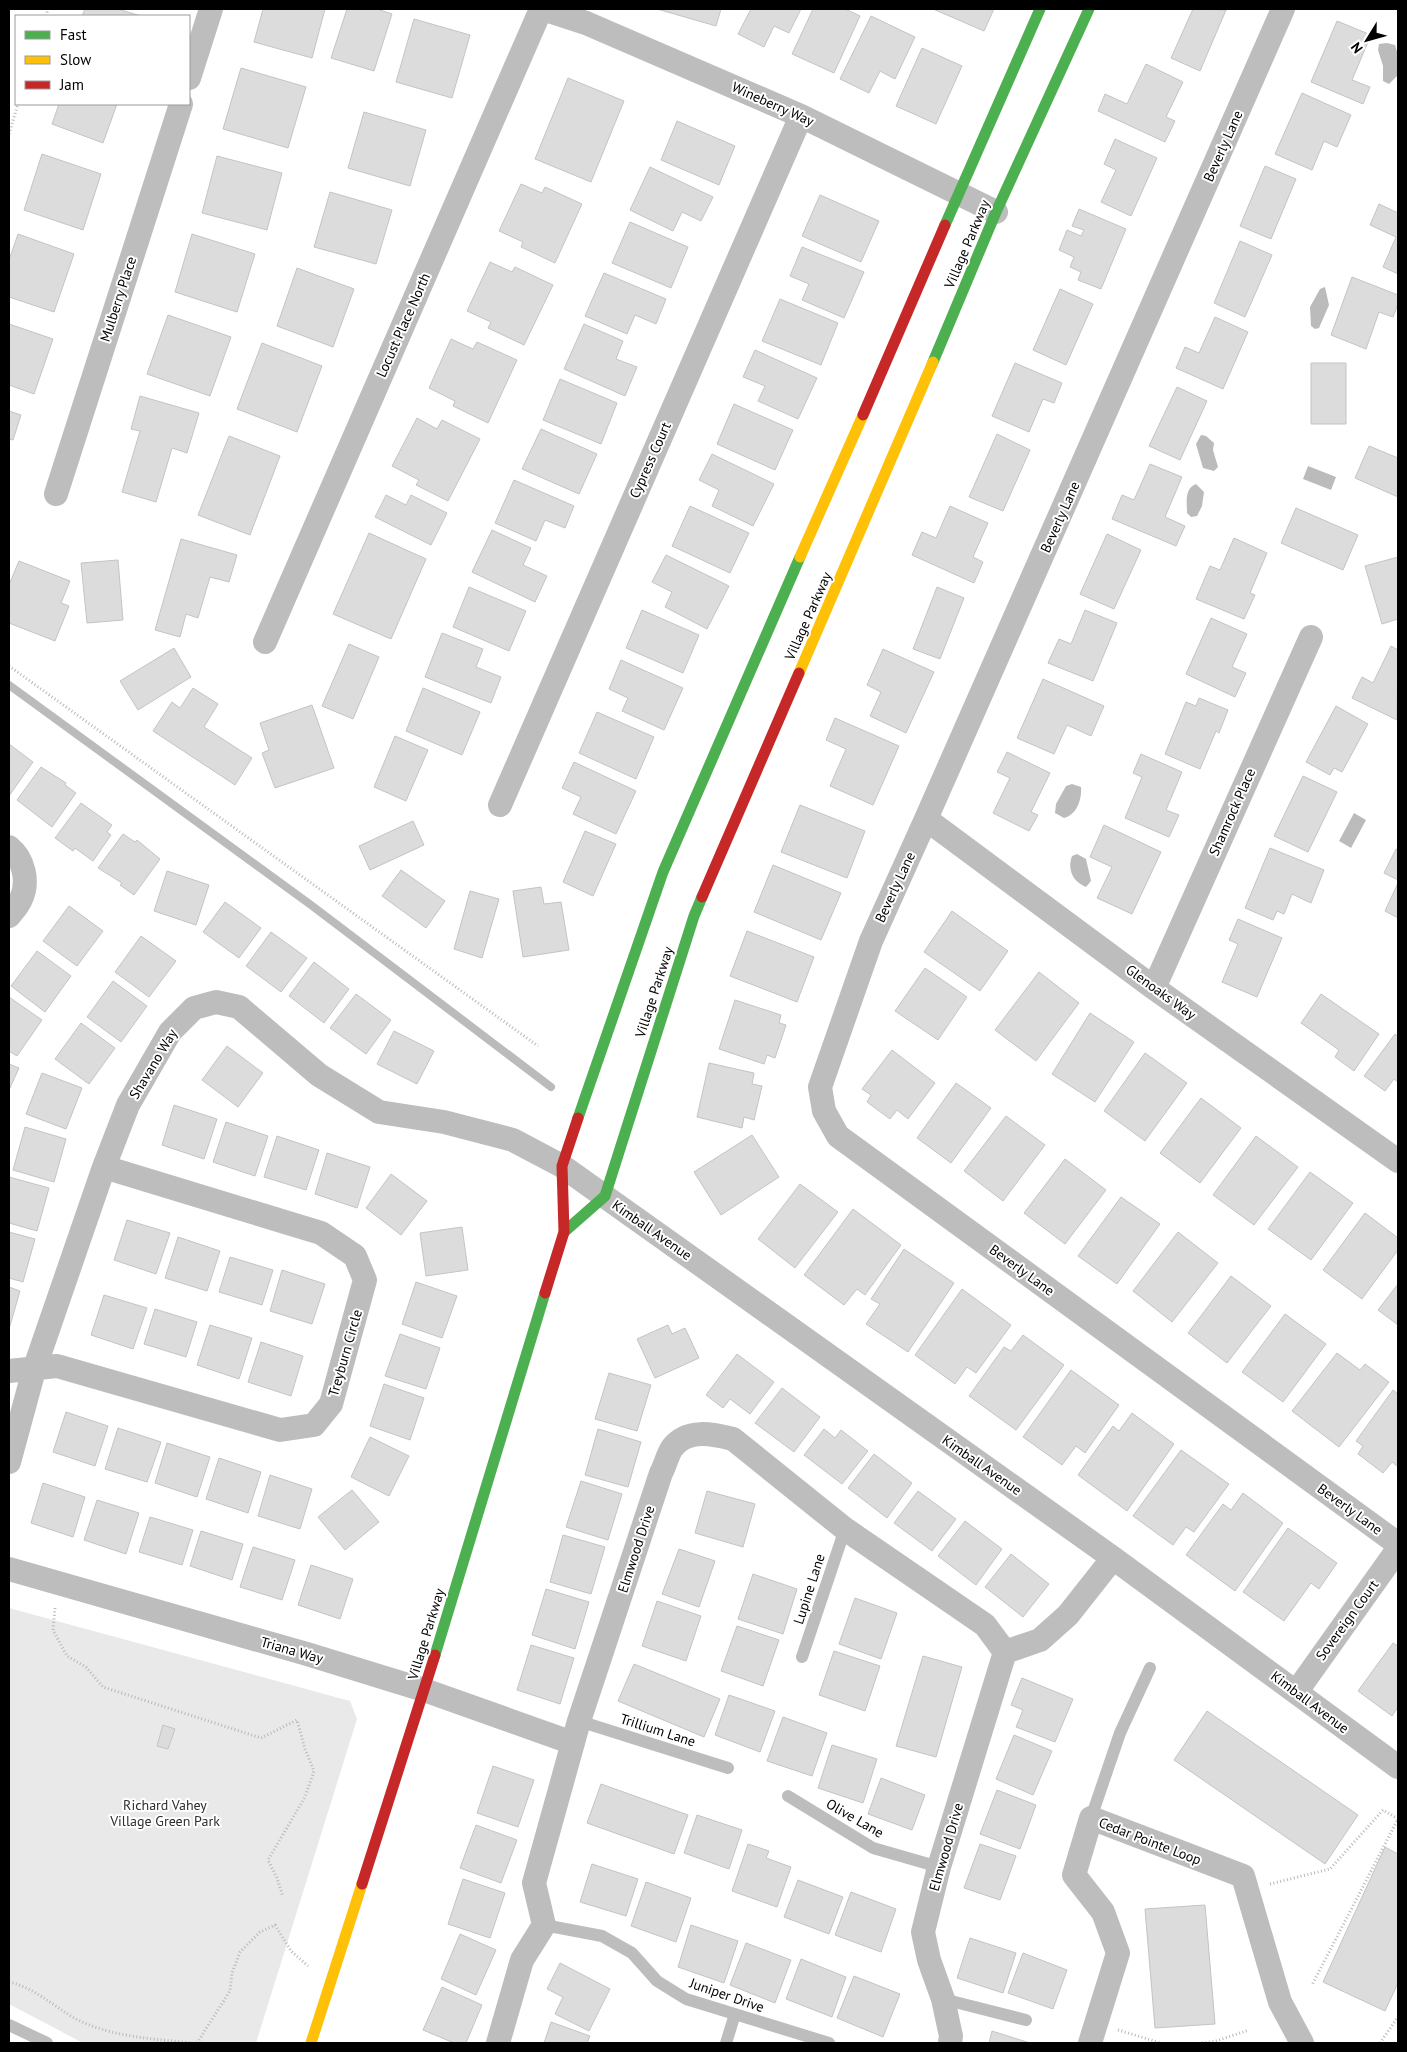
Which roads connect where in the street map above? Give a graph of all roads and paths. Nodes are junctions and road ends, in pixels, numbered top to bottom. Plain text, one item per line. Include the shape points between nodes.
1 (211, 9) edge
2 (542, 9) edge
3 (1040, 9) edge
4 (1089, 9) edge
5 (1283, 9) edge
6 (589, 16) edge
7 (190, 75) edge
8 (18, 105) edge
9 (181, 105) edge
10 (800, 116) junction
11 (9, 134) edge
12 (959, 194) junction
13 (996, 212) junction
14 (56, 494) dead end
15 (1310, 637) dead end
16 (265, 642) dead end
17 (9, 666) edge
18 (500, 805) dead end
19 (926, 819) junction
20 (9, 847) edge
21 (9, 916) edge
22 (1154, 988) junction
23 (538, 1046) dead end
24 (1398, 1161) edge
25 (562, 1166) junction
26 (104, 1167) junction
27 (605, 1196) junction
28 (564, 1232) junction
29 (34, 1370) junction
30 (9, 1371) edge
31 (9, 1462) edge
32 (844, 1529) junction
33 (1398, 1544) edge
34 (1398, 1549) edge
35 (1113, 1558) junction
36 (9, 1569) edge
37 (61, 1583) junction
38 (1004, 1652) junction
39 (802, 1657) dead end
40 (1150, 1668) dead end
41 (424, 1690) junction
42 (1296, 1691) junction
43 (576, 1732) junction
44 (1398, 1767) edge
45 (728, 1768) dead end
46 (788, 1796) dead end
47 (1091, 1818) junction
48 (938, 1868) junction
49 (1247, 1890) junction
50 (283, 1897) dead end
51 (544, 1925) junction
52 (9, 1982) edge
53 (329, 1985) junction
54 (1312, 1985) dead end
55 (943, 1999) junction
56 (735, 2014) junction
57 (1398, 2016) edge
58 (1026, 2020) dead end
59 (9, 2025) edge
60 (1249, 2030) dead end
61 (1093, 2033) edge
62 (47, 2043) edge
63 (192, 2043) edge
64 (197, 2043) edge
65 (311, 2043) edge
66 (498, 2043) edge
67 (726, 2043) edge
68 (829, 2043) edge
69 (950, 2043) edge
70 (1162, 2043) edge
71 (1202, 2043) edge
72 (1302, 2043) edge
73 (1380, 2043) edge

1 - 7 street
2 - 6 street, Wineberry Way
2 - 16 street, Locust Place North
3 - 12 street, Village Parkway
4 - 13 street, Village Parkway
5 - 19 street, Beverly Lane
6 - 10 street, Wineberry Way
8 - 11 path
9 - 14 street, Mulberry Place
10 - 12 street, Wineberry Way
10 - 18 street, Cypress Court
12 - 13 street, Wineberry Way
12 - 25 street, Village Parkway via 663,872
13 - 27 street, Village Parkway via 694,916
15 - 22 street, Shamrock Place
17 - 23 path
19 - 22 street, Glenoaks Way
19 - 33 street, Beverly Lane via 871,941 820,1086 824,1111 838,1136
20 - 21 street via 20,860 24,876 21,900
22 - 24 street, Glenoaks Way
25 - 26 street, Shavano Way via 513,1140 444,1122 379,1112 320,1075 239,1007 216,1002 194,1008 170,1032 128,1105
25 - 27 street, Kimball Avenue
25 - 28 street, Village Parkway
26 - 29 street, Shavano Way
26 - 29 street, Treyburn Circle via 321,1233 355,1256 366,1280 330,1404 314,1425 280,1430 57,1366
27 - 28 street
27 - 35 street, Kimball Avenue
28 - 41 street, Village Parkway
29 - 30 street, Treyburn Circle
29 - 31 street, Shavano Way
32 - 38 street, Elmwood Drive via 985,1625
32 - 39 lane, Lupine Lane
32 - 43 street, Elmwood Drive via 733,1439 710,1433 688,1436 673,1448 661,1474
34 - 42 street, Sovereign Court
35 - 38 street via 1068,1615 1040,1640
35 - 42 street, Kimball Avenue
36 - 37 street, Triana Way
37 - 41 street, Triana Way
37 - 50 path via 52,1630 68,1656 86,1667 103,1687 261,1738 297,1720 314,1771 306,1798 268,1860
38 - 48 street, Elmwood Drive
40 - 47 lane via 1120,1733
41 - 43 street, Triana Way
41 - 53 street, Village Parkway
42 - 44 street, Kimball Avenue
43 - 45 lane, Trillium Lane
43 - 51 street, Elmwood Drive via 534,1883
46 - 48 lane, Olive Lane via 873,1848
47 - 49 street, Cedar Pointe Loop via 1243,1876
47 - 61 street, Cedar Pointe Loop via 1074,1875 1103,1912 1118,1953
48 - 55 street, Elmwood Drive via 923,1932
49 - 54 path via 1330,1868 1383,1810 1398,1819
49 - 72 street, Cedar Pointe Loop via 1280,2002
51 - 56 lane, Juniper Drive via 602,1936 632,1953 657,1981 686,1999
51 - 66 street via 522,1960
52 - 63 path via 20,1984 77,2019 113,2032
53 - 64 path via 291,1951 275,1925 260,1932 240,1952 232,1973 230,1992
53 - 65 street, Village Parkway
55 - 58 lane
55 - 69 street, Elmwood Drive
56 - 67 lane
56 - 68 lane, Juniper Drive
57 - 73 path
59 - 62 lane
60 - 71 path
61 - 70 path

